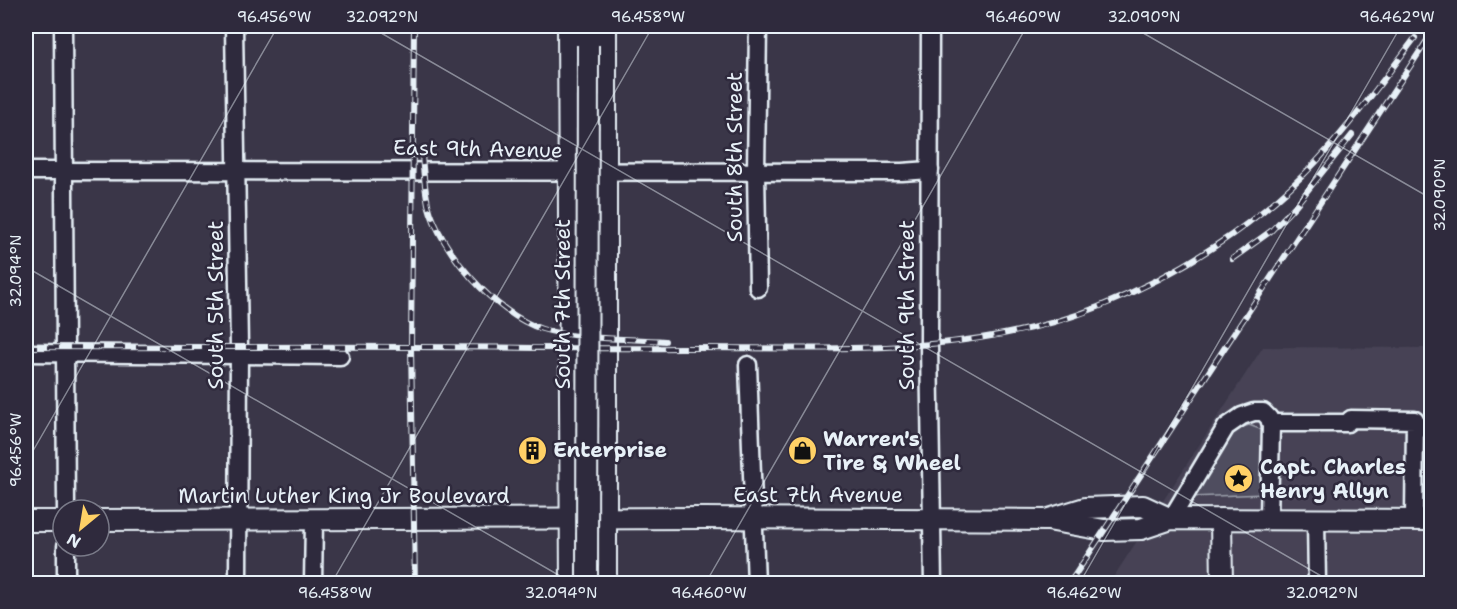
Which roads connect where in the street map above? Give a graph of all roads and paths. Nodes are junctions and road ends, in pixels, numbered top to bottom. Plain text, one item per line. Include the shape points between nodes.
1 (63, 26) edge
2 (234, 26) edge
3 (568, 26) edge
4 (606, 26) edge
5 (758, 26) edge
6 (930, 26) edge
7 (588, 35) edge
8 (930, 170) junction
9 (26, 171) edge
10 (64, 171) junction
11 (237, 171) junction
12 (756, 171) junction
13 (569, 172) junction
14 (606, 172) junction
15 (758, 288) dead end
16 (26, 353) edge
17 (66, 354) junction
18 (239, 355) junction
19 (340, 356) dead end
20 (748, 365) dead end
21 (1271, 423) junction
22 (66, 498) edge
23 (314, 519) junction
24 (589, 519) junction
25 (753, 519) junction
26 (1171, 519) junction
27 (1221, 519) junction
28 (1269, 519) junction
29 (1316, 519) junction
30 (26, 520) edge
31 (51, 520) edge
32 (111, 520) edge
33 (239, 520) junction
34 (933, 520) junction
35 (1423, 520) edge
36 (66, 558) edge
37 (66, 584) edge
38 (238, 584) edge
39 (313, 584) edge
40 (571, 584) edge
41 (587, 584) edge
42 (606, 584) edge
43 (756, 584) edge
44 (933, 584) edge
45 (1222, 584) edge
46 (1317, 584) edge

1 - 10 street
2 - 11 street, South 5th Street
3 - 13 main road
4 - 14 main road
5 - 12 street, South 8th Street
6 - 8 street, South 9th Street
7 - 41 main road, South 7th Street, bridge
8 - 12 street, East 9th Avenue
8 - 34 street, South 9th Street
9 - 10 street, East 9th Avenue
10 - 11 street, East 9th Avenue
10 - 17 street
11 - 13 street, East 9th Avenue
11 - 18 street, South 5th Street
12 - 14 street, East 9th Avenue
12 - 15 street, South 8th Street
13 - 14 street, East 9th Avenue
13 - 24 main road
14 - 24 main road
16 - 17 street
17 - 18 street
17 - 22 street
18 - 19 street
18 - 33 street, South 5th Street
20 - 25 street
21 - 26 street via 1263,412 1254,412 1226,427
21 - 28 street
21 - 35 street via 1415,420
23 - 24 main road, Martin Luther King Jr Boulevard
23 - 33 main road, Martin Luther King Jr Boulevard
23 - 39 street
24 - 25 main road, East 7th Avenue
24 - 40 main road
24 - 42 main road
25 - 34 main road, East 7th Avenue
25 - 43 street
26 - 27 main road, East 7th Avenue
26 - 34 main road, East 7th Avenue via 1141,529 1113,530 1048,520
27 - 28 main road, East 7th Avenue
27 - 45 main road
28 - 29 main road, East 7th Avenue
29 - 35 main road, East 7th Avenue
29 - 46 street
30 - 31 main road
32 - 33 main road, Martin Luther King Jr Boulevard
33 - 38 street, South 5th Street
34 - 44 street, South 9th Street
36 - 37 street

